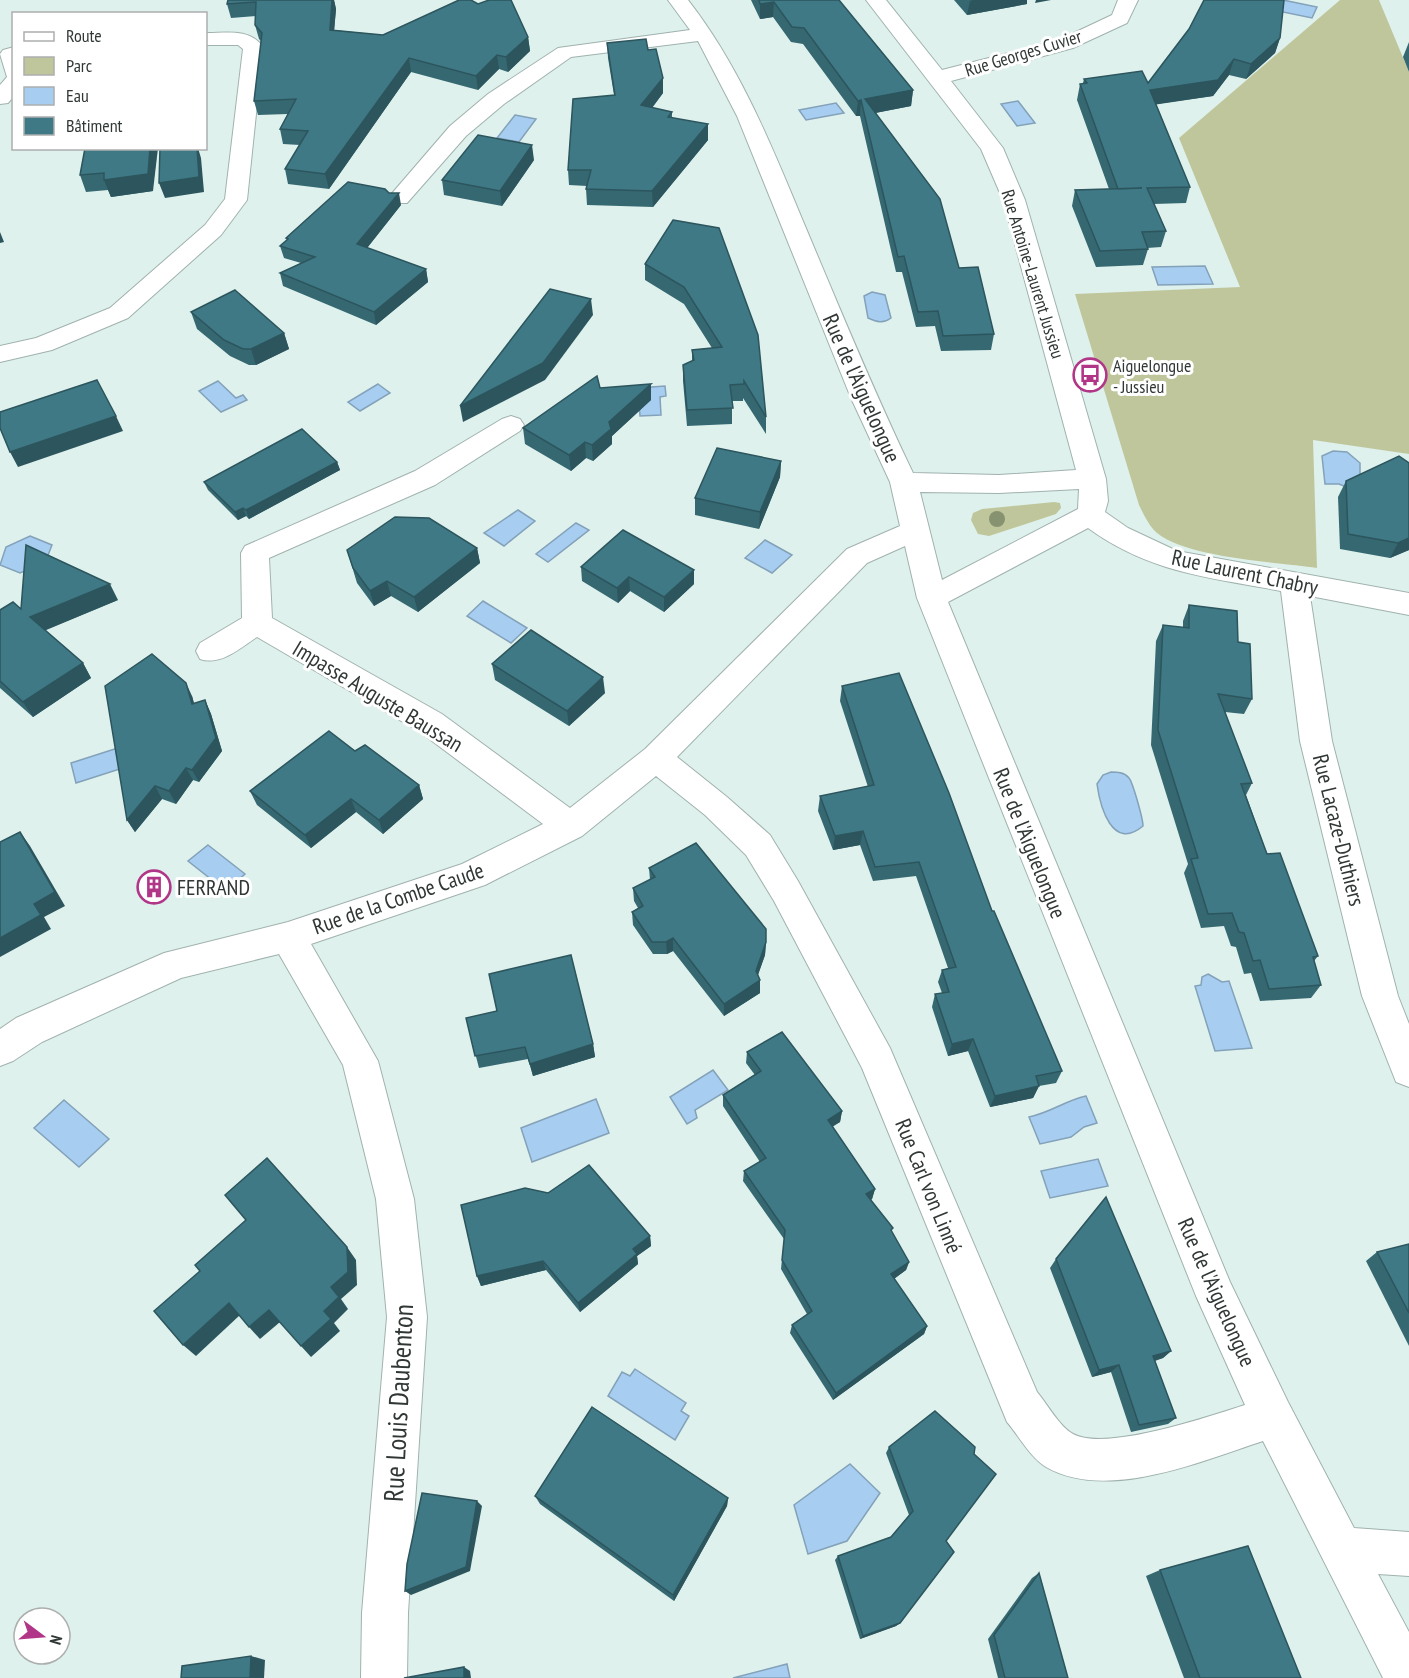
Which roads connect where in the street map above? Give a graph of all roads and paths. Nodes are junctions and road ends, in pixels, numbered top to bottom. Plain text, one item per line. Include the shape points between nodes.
1 (678, 0) edge
2 (876, 0) edge
3 (1128, 0) edge
4 (704, 34) junction
5 (207, 39) edge
6 (938, 78) junction
7 (12, 84) edge
8 (0, 98) edge
9 (399, 198) edge
10 (0, 354) edge
11 (511, 425) dead end
12 (1092, 479) junction
13 (904, 482) junction
14 (1090, 515) junction
15 (914, 531) junction
16 (1294, 583) junction
17 (932, 598) junction
18 (1409, 604) edge
19 (257, 623) junction
20 (211, 651) dead end
21 (656, 758) junction
22 (570, 826) junction
23 (288, 937) junction
24 (0, 1049) edge
25 (1409, 1070) edge
26 (1273, 1417) junction
27 (1340, 1549) junction
28 (1409, 1554) edge
29 (384, 1678) edge
30 (1408, 1678) edge

1 - 4 street, Rue de l'Aiguelongue
2 - 6 street, Rue Antoine-Laurent Jussieu
3 - 6 street, Rue Georges Cuvier via 1120,19 1066,44
4 - 9 street via 565,52 496,99 458,131
4 - 13 street, Rue de l'Aiguelongue via 748,116 864,398
5 - 10 street via 243,39 253,47 236,200 213,230 119,314 43,344
6 - 12 street, Rue Antoine-Laurent Jussieu via 992,148 1014,200
7 - 8 street
11 - 19 street via 425,478 255,553
12 - 13 street via 999,484
12 - 14 street, Rue Antoine-Laurent Jussieu via 1094,501
13 - 15 street, Rue de l'Aiguelongue
14 - 16 street, Rue Laurent Chabry via 1118,535 1171,560
14 - 17 street
15 - 17 street, Rue de l'Aiguelongue
15 - 21 street, Rue de la Combe Caude via 857,556
16 - 18 street, Rue Laurent Chabry
16 - 25 street, Rue Lacaze-Duthiers via 1316,741 1380,996
17 - 26 street, Rue de l'Aiguelongue via 1216,1296
19 - 20 street
19 - 22 street, Impasse Auguste Baussan via 431,723
21 - 22 street, Rue de la Combe Caude
21 - 26 street, Rue Carl von Linné via 758,845 786,891 877,1060 1022,1407 1061,1452 1094,1459 1138,1457
22 - 23 street, Rue de la Combe Caude via 473,876
23 - 24 street, Rue de la Combe Caude via 176,964 29,1030
23 - 29 street, Rue Louis Daubenton via 360,1061 395,1199 407,1317 385,1613
26 - 27 street, Rue de l'Aiguelongue
27 - 28 street
27 - 30 street, Rue de l'Aiguelongue

